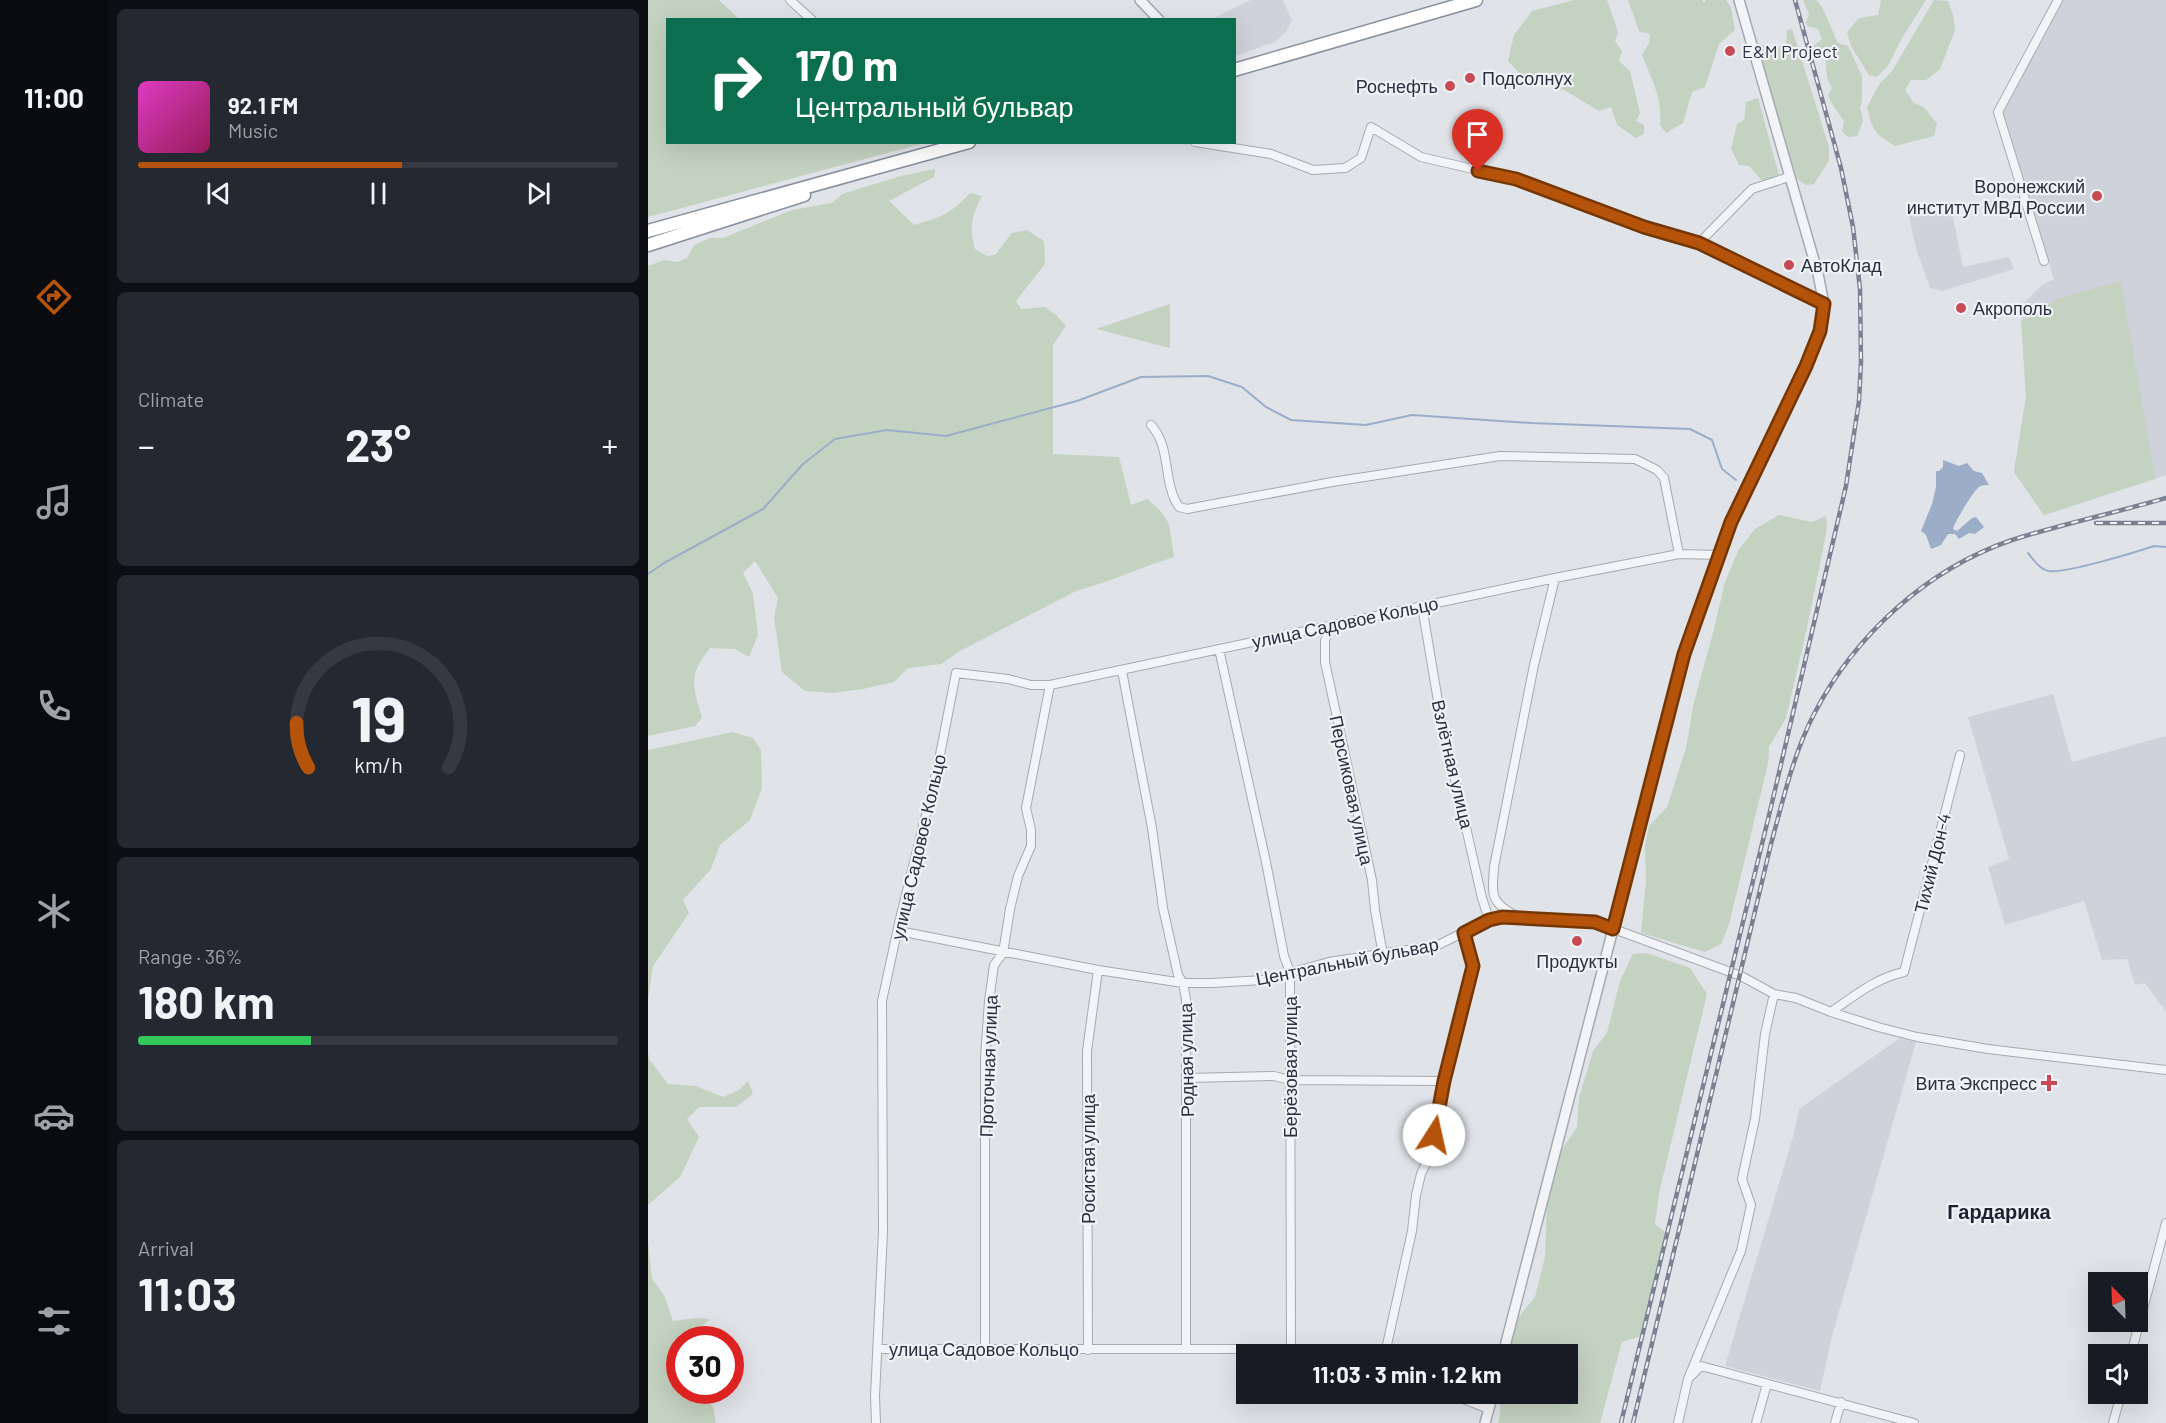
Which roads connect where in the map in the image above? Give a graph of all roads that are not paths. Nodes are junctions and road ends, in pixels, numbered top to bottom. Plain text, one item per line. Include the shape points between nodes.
1 (790, 0) edge
2 (1140, 0) edge
3 (1476, 0) edge
4 (1739, 0) edge
5 (2058, 0) edge
6 (810, 18) edge
7 (1157, 18) edge
8 (1236, 69) edge
9 (962, 144) edge
10 (1208, 144) edge
11 (893, 164) junction
12 (1789, 177) junction
13 (648, 231) edge
14 (1699, 243) junction
15 (648, 245) edge
16 (2044, 261) dead end
17 (1824, 304) junction
18 (1151, 425) dead end
19 (1679, 554) junction
20 (1720, 555) junction
21 (1555, 578) junction
22 (1422, 606) junction
23 (1330, 626) junction
24 (1219, 649) junction
25 (1122, 671) junction
26 (1050, 685) junction
27 (1960, 755) dead end
28 (1519, 918) junction
29 (1489, 920) junction
30 (1613, 929) junction
31 (899, 931) junction
32 (1464, 933) junction
33 (1003, 953) junction
34 (1383, 955) junction
35 (1098, 970) junction
36 (1290, 972) junction
37 (1183, 983) junction
38 (1774, 994) junction
39 (1831, 1012) junction
40 (2166, 1070) edge
41 (1187, 1078) junction
42 (1290, 1080) junction
43 (1444, 1081) junction
44 (2166, 1223) edge
45 (1291, 1344) edge
46 (1387, 1344) edge
47 (1506, 1344) edge
48 (2134, 1344) edge
49 (985, 1348) junction
50 (1186, 1348) junction
51 (1236, 1348) edge
52 (879, 1349) junction
53 (1088, 1350) junction
54 (1688, 1379) junction
55 (1767, 1384) junction
56 (1841, 1402) junction
57 (1476, 1404) edge
58 (1490, 1404) edge
59 (2118, 1404) edge
60 (1489, 1409) junction
61 (876, 1423) edge
62 (1485, 1423) edge
63 (1678, 1423) edge
64 (1756, 1423) edge
65 (1835, 1423) edge
66 (1914, 1423) edge
67 (2113, 1423) edge

1 - 6 street
2 - 7 street
3 - 8 highway
4 - 12 street
5 - 16 street via 1998,112
9 - 11 highway
10 - 14 street via 1271,154 1313,170 1345,168 1361,158 1371,127 1421,157 1516,179 1644,227
11 - 13 highway
11 - 15 highway
12 - 14 street via 1752,189
12 - 17 street
14 - 17 street
17 - 20 street via 1820,331 1806,366 1731,522
18 - 19 street via 1164,448 1172,497 1179,507 1187,509 1500,456 1635,459 1664,478
19 - 20 street, улица Садовое Кольцо
19 - 21 street, улица Садовое Кольцо
20 - 30 street via 1684,654
21 - 22 street, улица Садовое Кольцо
21 - 28 street via 1494,867 1495,902
22 - 23 street, улица Садовое Кольцо
22 - 29 street, Взлётная улица via 1440,713
23 - 24 street, улица Садовое Кольцо
23 - 34 street, Персиковая улица via 1325,662 1372,880
24 - 25 street, улица Садовое Кольцо
24 - 36 street, Берёзовая улица
25 - 26 street, улица Садовое Кольцо
25 - 37 street, Родная улица via 1164,908
26 - 31 street, улица Садовое Кольцо via 956,673
26 - 33 street, Проточная улица via 1026,808 1031,846 1018,876
27 - 39 street, Тихий Дон-4 via 1904,972 1878,981
28 - 29 street, Центральный бульвар
28 - 30 street, Центральный бульвар via 1595,922
29 - 32 street, Центральный бульвар
30 - 38 street, Центральный бульвар via 1741,976
30 - 47 street
31 - 33 street, Центральный бульвар
31 - 52 street, улица Садовое Кольцо via 882,1001
32 - 34 street, Центральный бульвар via 1438,945
32 - 43 street via 1473,966
33 - 35 street, Центральный бульвар
33 - 49 street, Проточная улица via 994,965 985,1058
34 - 36 street, Центральный бульвар
35 - 37 street, Центральный бульвар
35 - 53 street, Росистая улица via 1087,1051
36 - 37 street, Центральный бульвар via 1263,980
36 - 42 street, Берёзовая улица
37 - 41 street, Родная улица
38 - 39 street, Центральный бульвар
38 - 54 street via 1742,1179 1751,1205 1741,1251
39 - 40 street, Центральный бульвар via 1878,1028 1927,1038
41 - 42 street via 1274,1076
41 - 50 street, Родная улица
42 - 43 street
42 - 45 street, Берёзовая улица
43 - 46 street via 1431,1153 1416,1194 1412,1231
44 - 48 street
49 - 52 street, улица Садовое Кольцо
49 - 53 street, улица Садовое Кольцо
50 - 51 street, улица Садовое Кольцо
50 - 53 street, улица Садовое Кольцо
52 - 61 street
54 - 55 street via 1701,1366
54 - 63 street
55 - 56 street
55 - 64 street
56 - 65 street
56 - 66 street
57 - 60 street
58 - 60 street
59 - 67 street
60 - 62 street

